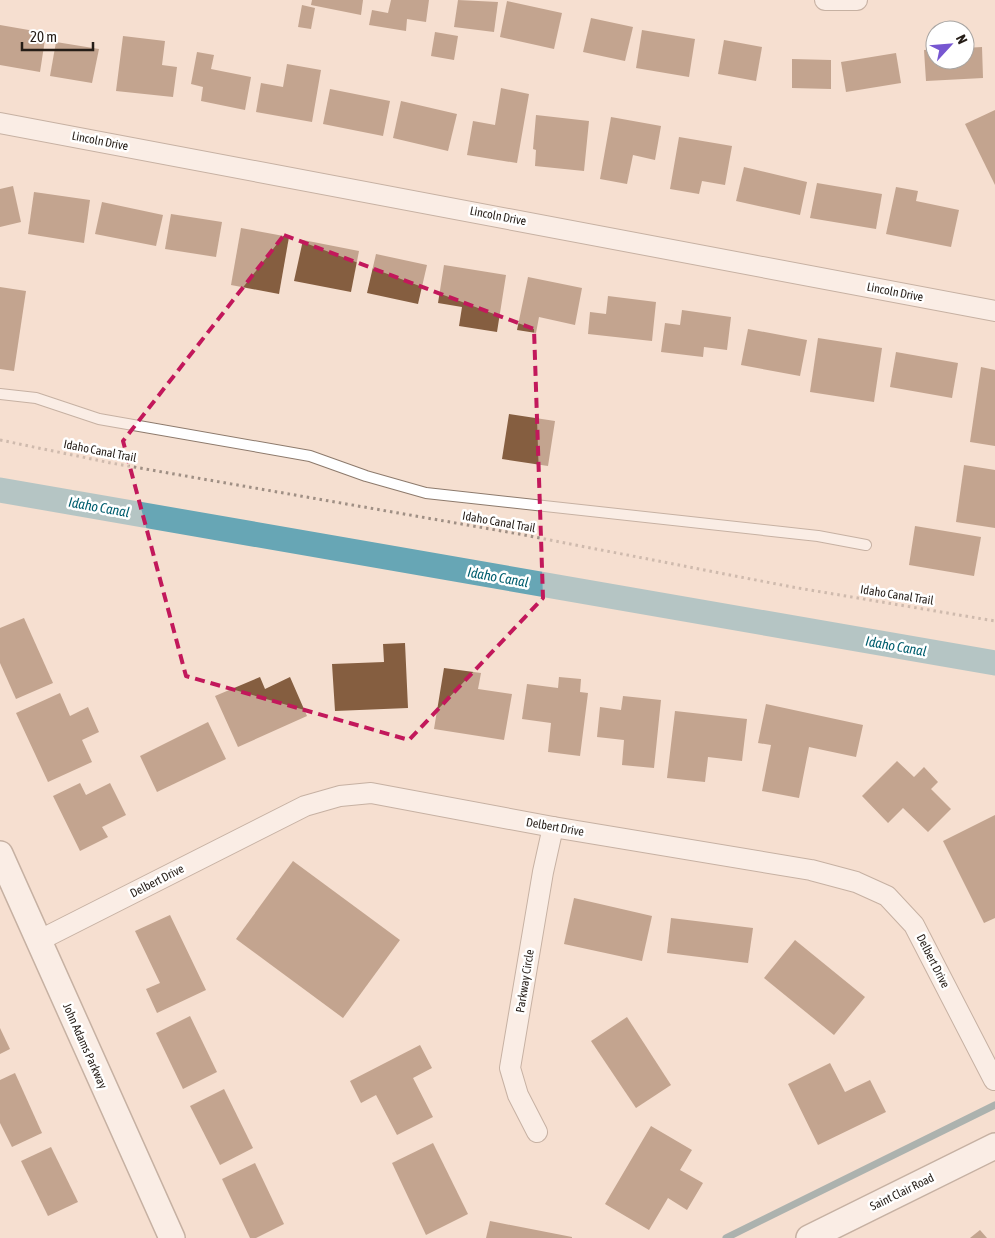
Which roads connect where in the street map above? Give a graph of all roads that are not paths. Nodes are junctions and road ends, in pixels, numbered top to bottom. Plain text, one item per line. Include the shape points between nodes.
1 (825, 0) edge
2 (857, 0) edge
3 (0, 122) edge
4 (995, 311) edge
5 (0, 394) edge
6 (866, 545) dead end
7 (553, 826) junction
8 (0, 854) edge
9 (38, 941) junction
10 (994, 1080) dead end
11 (537, 1132) dead end
12 (995, 1146) edge
13 (172, 1238) edge
14 (809, 1238) edge

1 - 2 street
3 - 4 street, Lincoln Drive
5 - 6 lane via 36,398 99,419 310,456 426,493 818,536
7 - 9 street, Delbert Drive via 371,793 340,796 305,806
7 - 10 street, Delbert Drive via 811,870 856,882 887,896 914,925
7 - 11 street, Parkway Circle via 542,872 510,1068 518,1095
8 - 9 street, John Adams Parkway
9 - 13 street, John Adams Parkway
12 - 14 street, Saint Clair Road

